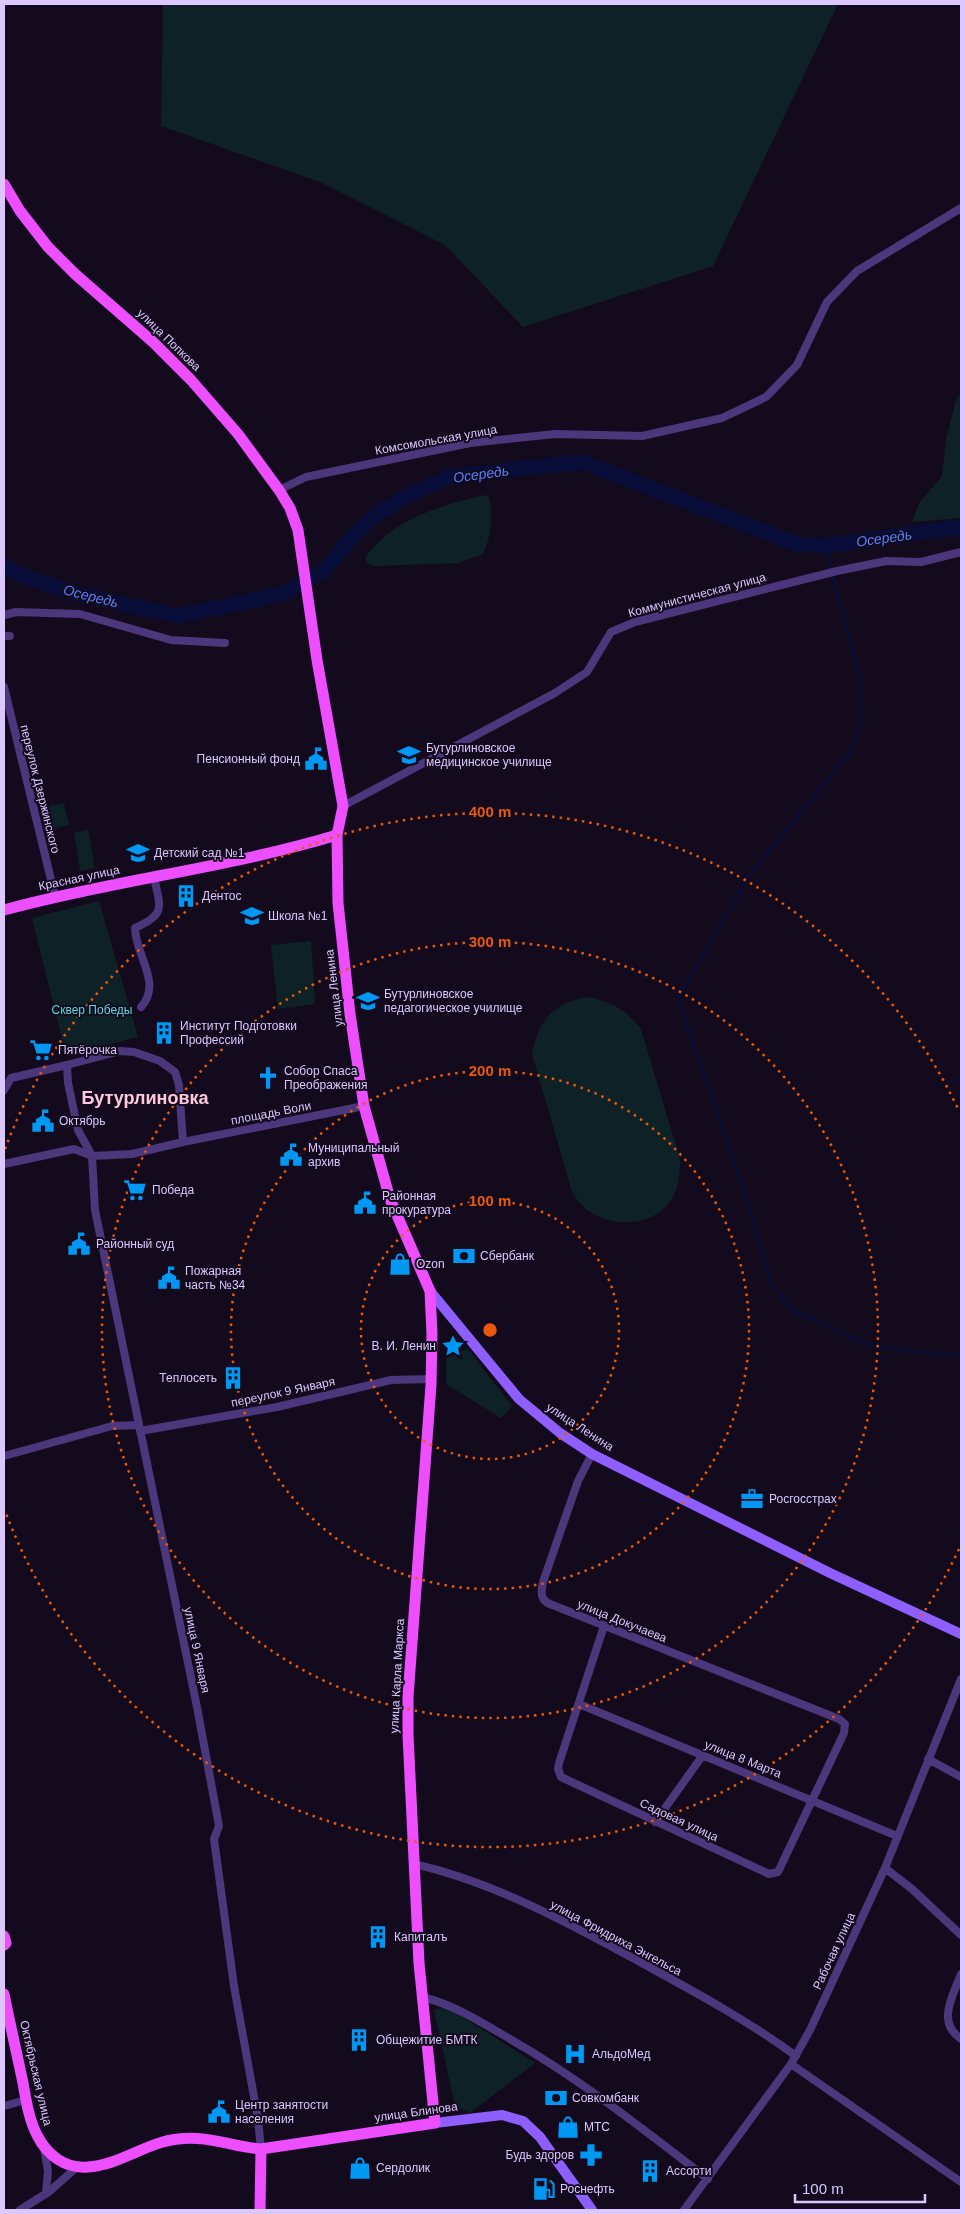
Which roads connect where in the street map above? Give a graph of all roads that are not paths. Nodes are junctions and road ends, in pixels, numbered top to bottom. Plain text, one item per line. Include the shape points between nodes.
1 (4, 184) edge
2 (961, 208) edge
3 (279, 490) junction
4 (961, 552) edge
5 (4, 615) edge
6 (312, 630) joint
7 (225, 643) dead end
8 (4, 687) edge
9 (343, 806) junction
10 (337, 835) junction
11 (154, 877) junction
12 (55, 896) junction
13 (4, 910) edge
14 (141, 1007) dead end
15 (67, 1065) junction
16 (4, 1090) edge
17 (364, 1106) junction
18 (183, 1142) junction
19 (92, 1156) junction
20 (4, 1164) edge
21 (430, 1291) junction
22 (431, 1379) junction
23 (139, 1428) junction
24 (592, 1454) junction
25 (4, 1456) edge
26 (604, 1626) junction
27 (961, 1634) edge
28 (961, 1679) edge
29 (579, 1704) junction
30 (839, 1719) joint
31 (703, 1755) junction
32 (928, 1759) junction
33 (961, 1777) edge
34 (813, 1800) junction
35 (656, 1822) junction
36 (897, 1836) junction
37 (414, 1864) junction
38 (884, 1868) junction
39 (961, 1935) edge
40 (4, 1936) edge
41 (4, 1945) edge
42 (961, 1974) edge
43 (4, 1994) edge
44 (422, 1997) junction
45 (961, 2039) edge
46 (796, 2056) junction
47 (791, 2064) junction
48 (26, 2100) junction
49 (4, 2106) edge
50 (436, 2123) junction
51 (44, 2146) junction
52 (261, 2149) junction
53 (76, 2167) junction
54 (708, 2178) junction
55 (961, 2182) edge
56 (46, 2193) junction
57 (20, 2210) edge
58 (260, 2210) edge
59 (592, 2210) edge
60 (684, 2210) edge

1 - 3 main road, улица Попкова via 48,247 191,380 238,434
2 - 3 street, Комсомольская улица via 857,271 827,302 796,365 766,397 722,418 642,436 555,434 470,443 306,477
3 - 6 main road, улица Попкова via 298,530
4 - 9 street, Коммунистическая улица via 921,562 886,561 822,574 636,622 611,632 587,672
5 - 7 street via 24,612 80,614 171,640
6 - 9 main road, улица Ленина
8 - 12 street, переулок Дзержинского
9 - 10 main road, улица Ленина
10 - 11 main road, Красная улица
10 - 17 main road, улица Ленина via 338,903
11 - 12 main road, Красная улица
11 - 14 street via 159,912 154,919 136,928 150,984 150,994
12 - 13 main road, Красная улица
15 - 16 street via 11,1078
15 - 18 street via 120,1051 134,1052 160,1062 175,1072 179,1085
15 - 19 street via 78,1130
17 - 18 street, площадь Воли
17 - 21 main road, улица Ленина via 390,1199
18 - 19 street, площадь Воли via 132,1154
19 - 20 street, площадь Воли via 74,1149
19 - 23 street, улица 9 Января via 95,1210
21 - 22 main road, улица Карла Маркса
21 - 24 street, улица Ленина via 519,1399 553,1428
22 - 23 street, переулок 9 Января via 391,1380 277,1407
22 - 37 main road, улица Карла Маркса via 408,1697
23 - 25 street, переулок 9 Января via 112,1426
23 - 52 street, улица 9 Января via 219,1826 214,1839
24 - 26 street, улица Докучаева via 575,1490 541,1596 548,1604
24 - 27 street, улица Ленина
26 - 29 street, Садовая улица
26 - 30 street, улица Докучаева
28 - 32 street, Рабочая улица
29 - 31 street, улица 8 Марта
29 - 35 street, Садовая улица via 559,1763 561,1777
30 - 34 street, Садовая улица via 845,1724 845,1730
31 - 34 street, улица 8 Марта
31 - 35 street
32 - 33 street
32 - 36 street, Рабочая улица
34 - 35 street, Садовая улица via 782,1866 774,1874
34 - 36 street, улица 8 Марта
36 - 38 street, Рабочая улица
37 - 44 main road, улица Карла Маркса
37 - 46 street, улица Фридриха Энгельса via 512,1898 583,1932 759,2030
38 - 39 street via 912,1889
38 - 46 street, Рабочая улица
40 - 41 main road
42 - 45 street via 947,2015 949,2028
43 - 48 main road, Октябрьская улица
44 - 50 main road, улица Карла Маркса
44 - 54 street via 458,2008 550,2062
46 - 47 street, Рабочая улица
47 - 54 street, Рабочая улица
47 - 55 street
48 - 49 street
48 - 51 main road, Октябрьская улица via 36,2135
50 - 52 main road, улица Блинова
50 - 59 street, улица Блинова via 502,2115 523,2121 540,2137
51 - 53 main road, Октябрьская улица via 59,2161
51 - 56 street via 48,2171
52 - 53 main road, улица Блинова via 179,2138 160,2142 107,2164
52 - 58 main road
53 - 56 street
54 - 60 street, Рабочая улица
56 - 57 street

